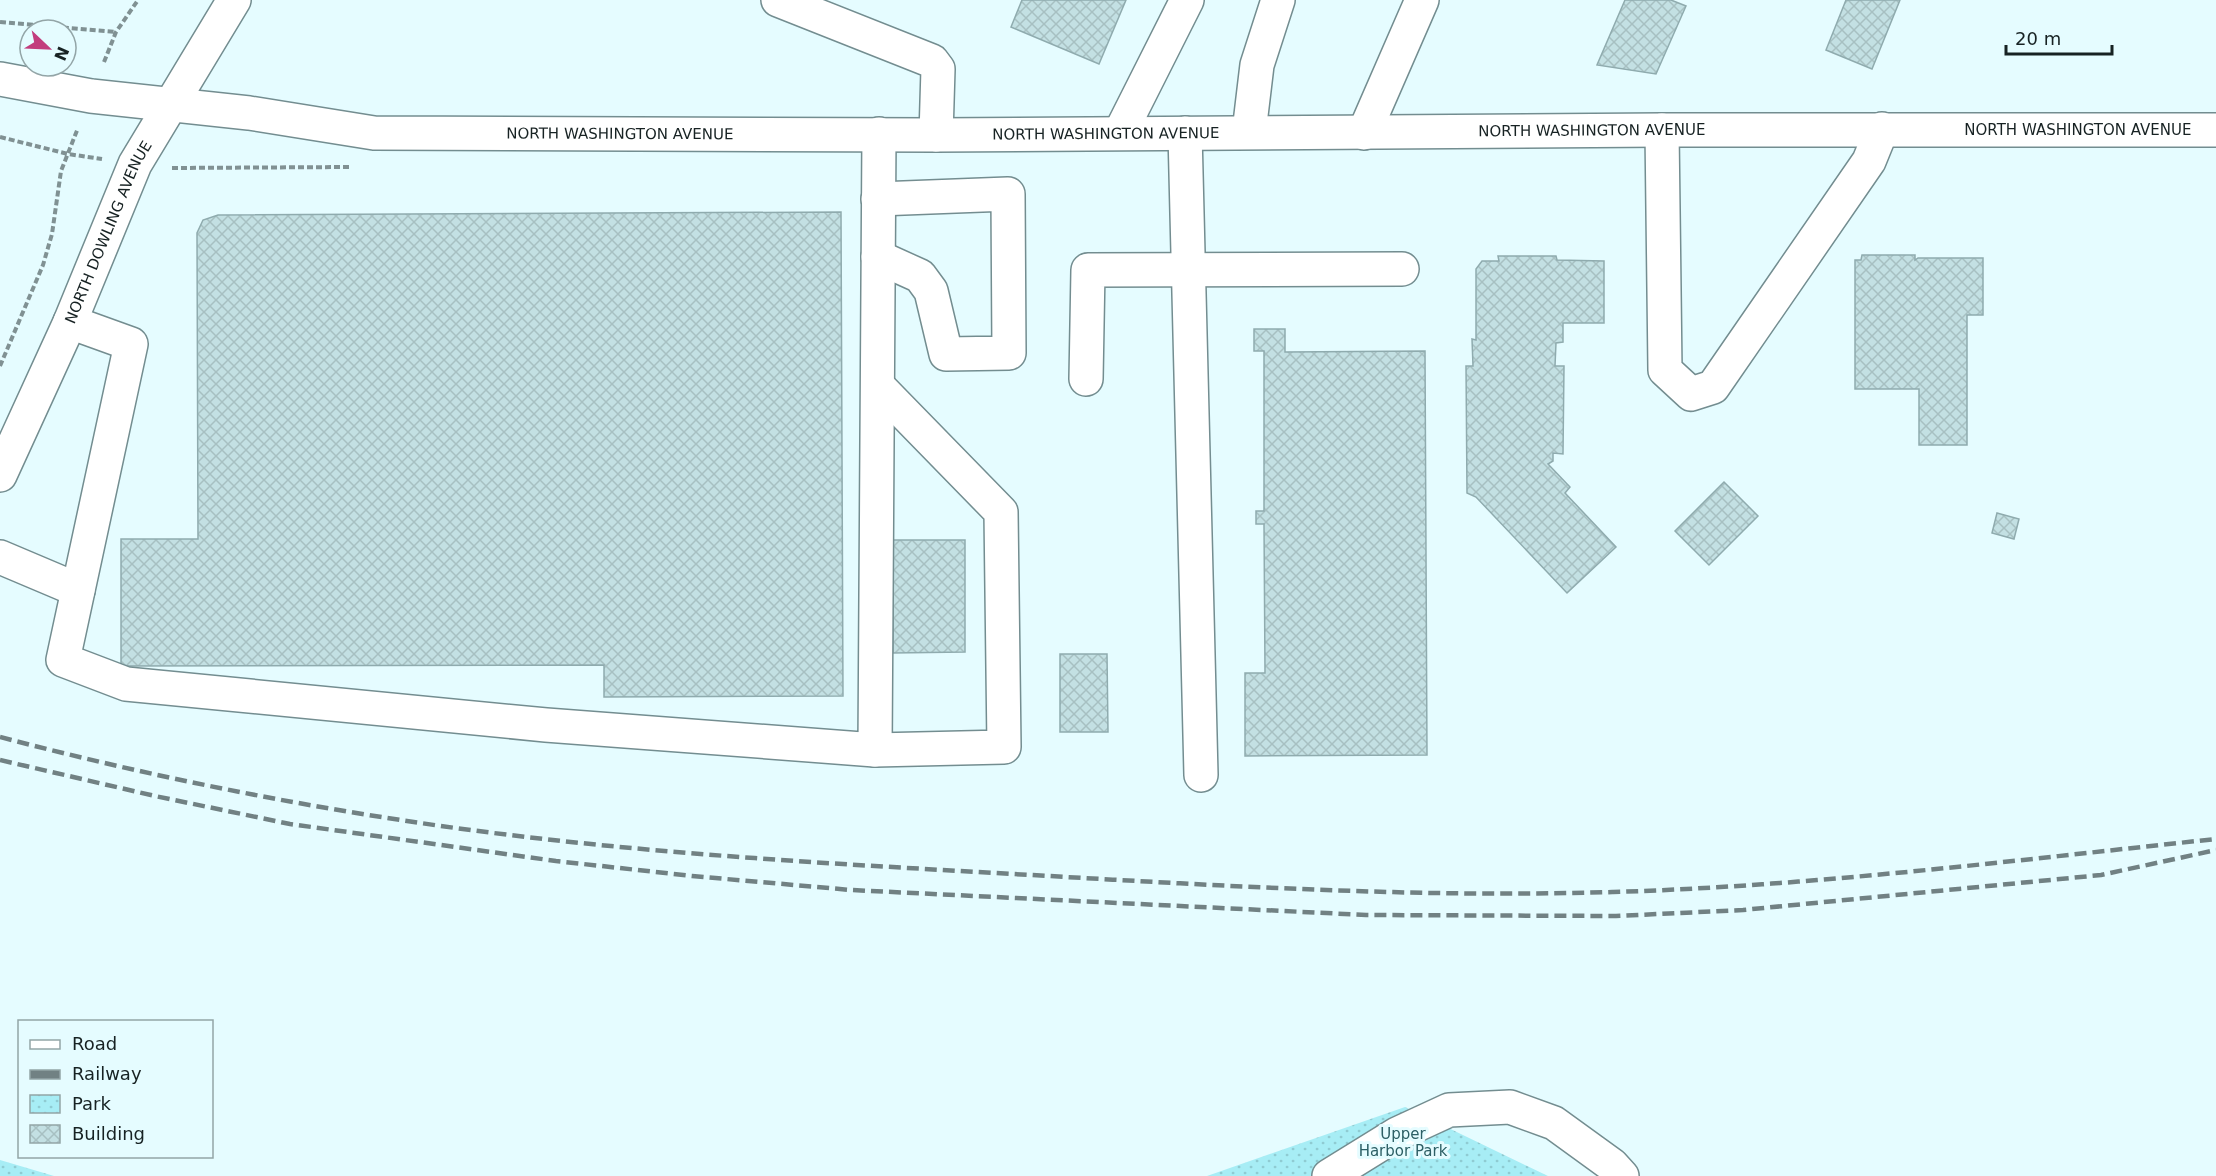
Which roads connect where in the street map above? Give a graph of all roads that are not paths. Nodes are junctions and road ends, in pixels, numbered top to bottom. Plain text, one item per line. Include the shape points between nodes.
1 (234, 0) edge
2 (778, 0) edge
3 (1187, 0) edge
4 (1278, 0) edge
5 (1422, 0) edge
6 (0, 79) edge
7 (171, 104) junction
8 (1882, 129) junction
9 (1662, 130) junction
10 (2216, 130) edge
11 (1250, 132) junction
12 (1120, 133) junction
13 (1185, 133) junction
14 (1364, 133) junction
15 (879, 134) junction
16 (936, 135) junction
17 (878, 199) junction
18 (878, 257) junction
19 (1402, 269) dead end
20 (1188, 271) junction
21 (70, 322) junction
22 (1086, 379) dead end
23 (878, 386) junction
24 (0, 475) edge
25 (0, 558) edge
26 (78, 590) junction
27 (875, 750) junction
28 (1201, 776) dead end
29 (1329, 1176) edge
30 (1623, 1176) edge

1 - 7 street, NORTH DOWLING AVENUE
2 - 16 street via 932,61 938,69
3 - 12 street
4 - 11 street via 1257,65
5 - 14 street
6 - 7 street, NORTH WASHINGTON AVENUE via 91,96
7 - 15 street, NORTH WASHINGTON AVENUE via 375,133
7 - 21 street, NORTH DOWLING AVENUE via 135,164
8 - 9 street, NORTH WASHINGTON AVENUE
8 - 9 street via 1869,161 1713,387 1691,394 1665,370
8 - 10 street, NORTH WASHINGTON AVENUE
9 - 14 street, NORTH WASHINGTON AVENUE
11 - 13 street, NORTH WASHINGTON AVENUE
11 - 14 street, NORTH WASHINGTON AVENUE
12 - 13 street, NORTH WASHINGTON AVENUE
12 - 16 street, NORTH WASHINGTON AVENUE
13 - 20 street
15 - 16 street, NORTH WASHINGTON AVENUE
15 - 17 street
17 - 18 street
17 - 18 street via 1008,194 1009,353 946,354 930,291 920,276
18 - 23 street
19 - 20 street
20 - 22 street via 1088,270
20 - 28 street
21 - 24 street, NORTH DOWLING AVENUE
21 - 26 street via 131,344
23 - 27 street
23 - 27 street via 1001,512 1004,747
25 - 26 street
26 - 27 street via 63,660 126,684 546,725
29 - 30 street via 1397,1134 1449,1110 1510,1107 1554,1123

